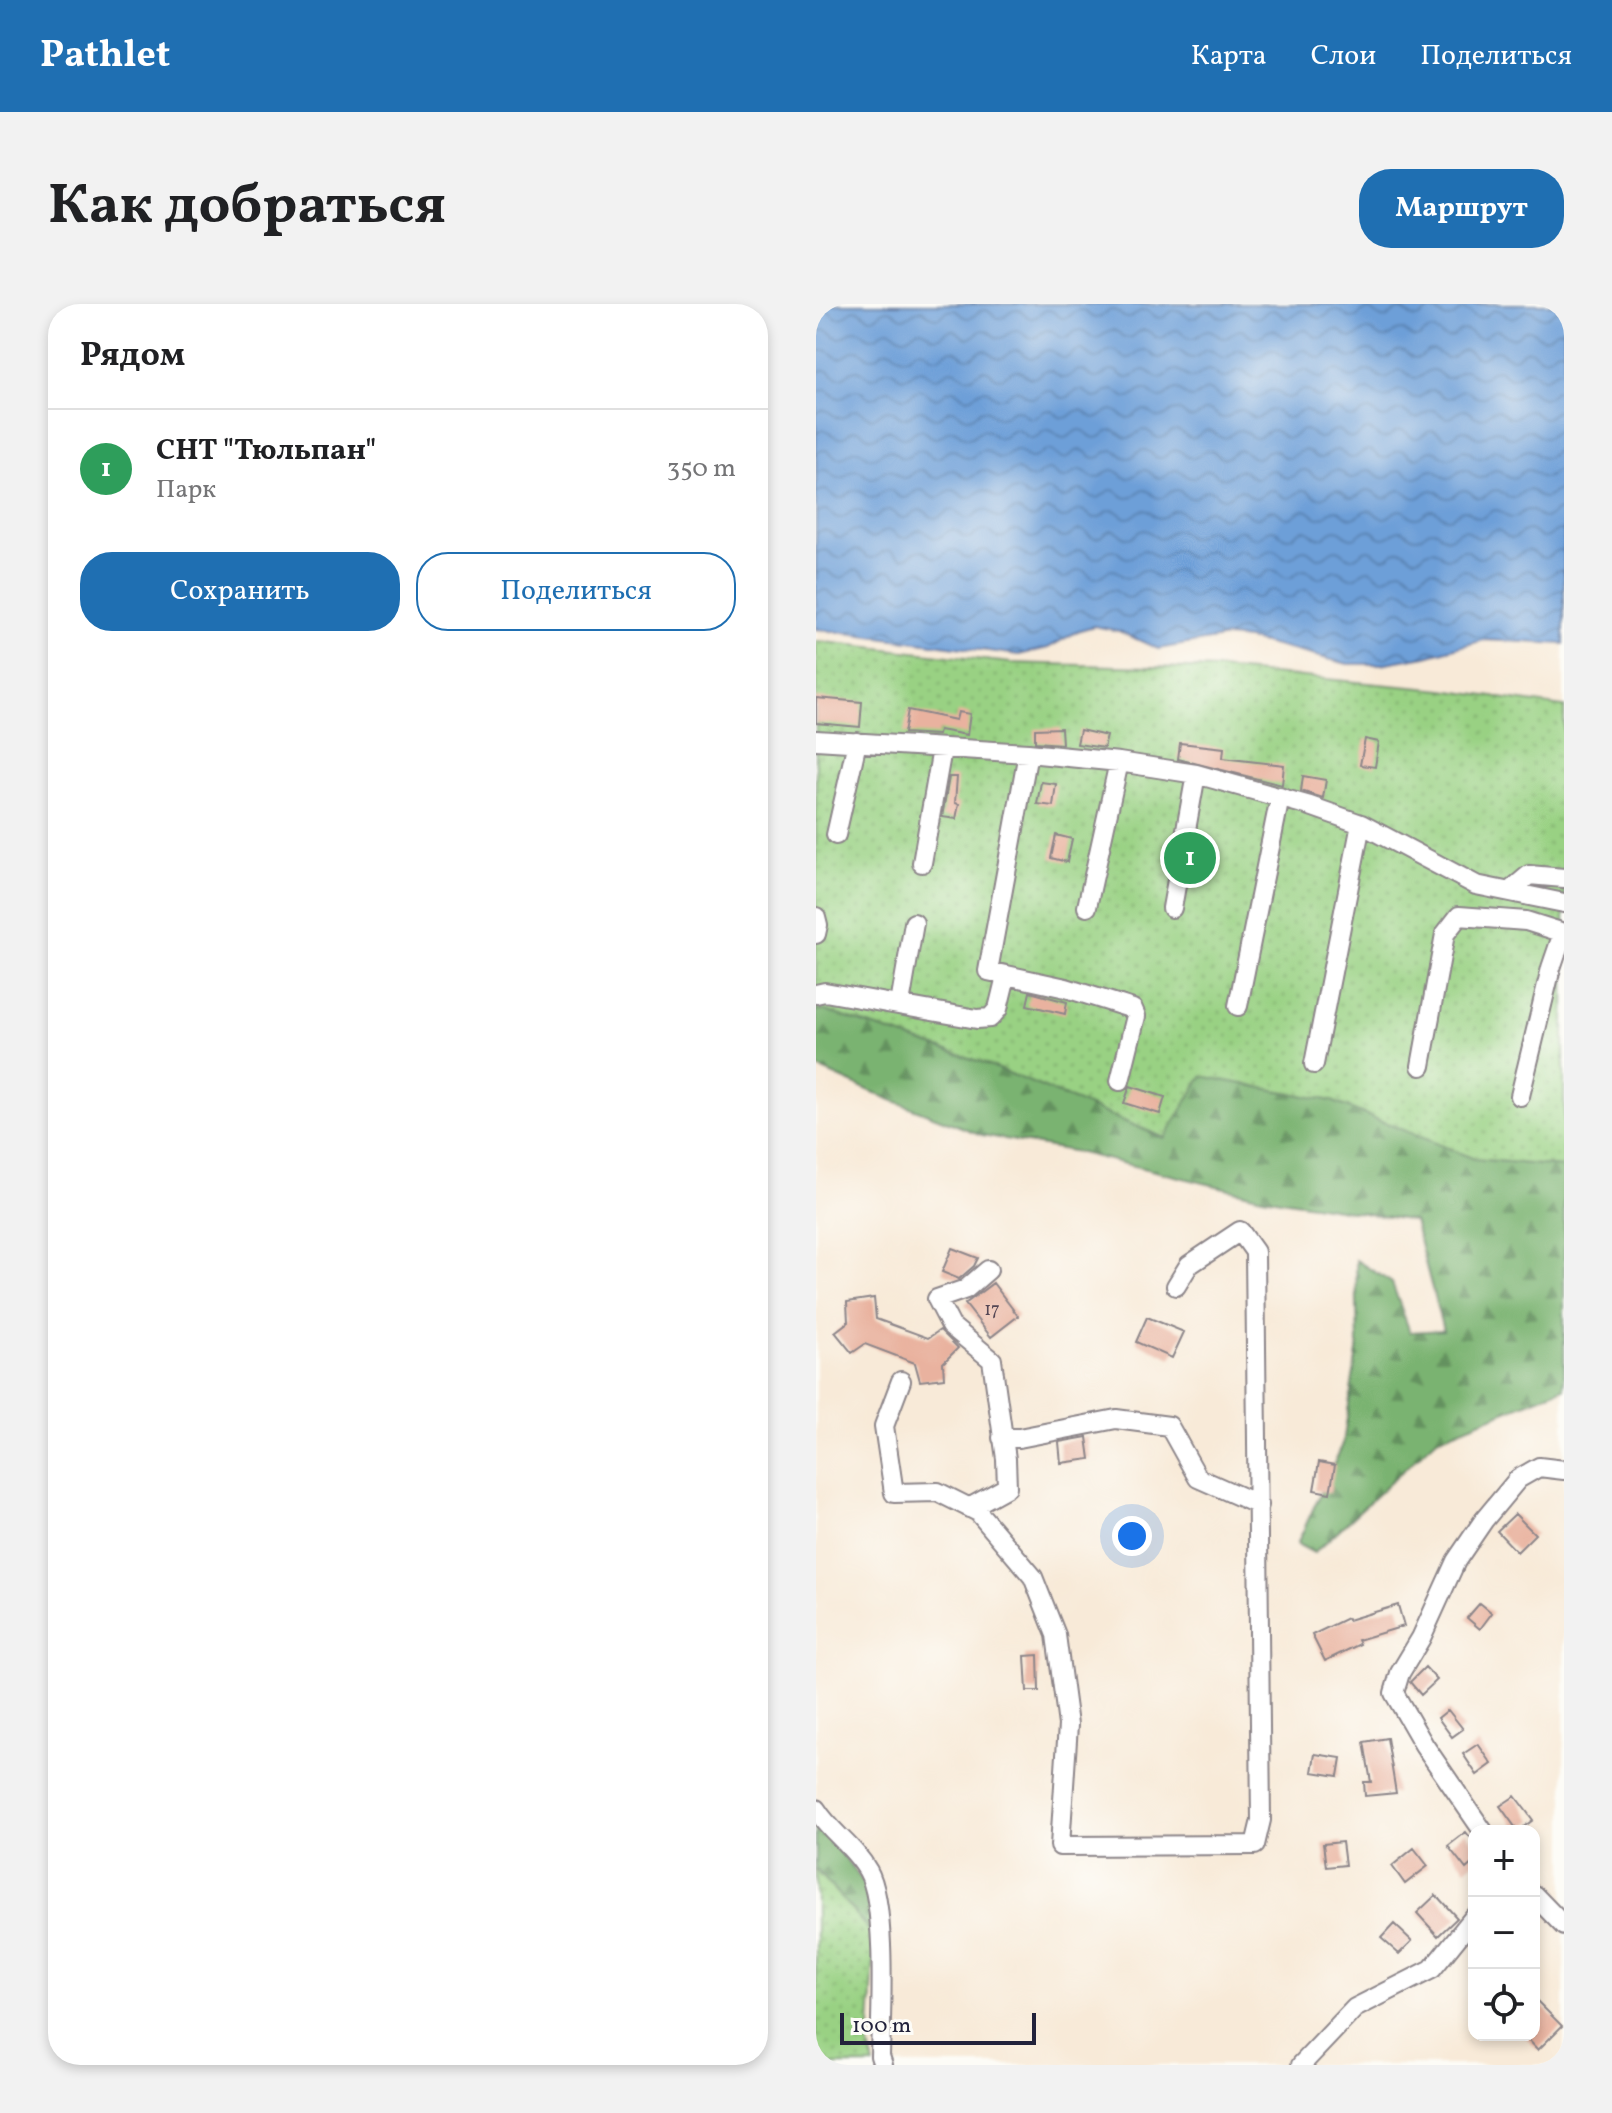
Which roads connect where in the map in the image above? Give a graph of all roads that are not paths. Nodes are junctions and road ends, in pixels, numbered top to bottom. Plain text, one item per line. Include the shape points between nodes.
1 (816, 740) edge
2 (857, 742) junction
3 (942, 749) junction
4 (1028, 753) junction
5 (1119, 762) junction
6 (1196, 774) junction
7 (1280, 797) junction
8 (1361, 824) junction
9 (836, 835) dead end
10 (922, 863) dead end
11 (1564, 878) edge
12 (1510, 891) junction
13 (1564, 903) edge
14 (1087, 907) dead end
15 (1172, 908) dead end
16 (816, 917) edge
17 (914, 923) dead end
18 (1563, 933) edge
19 (816, 934) edge
20 (1006, 976) junction
21 (816, 994) edge
22 (900, 1004) junction
23 (1238, 1006) dead end
24 (1314, 1064) dead end
25 (1421, 1066) dead end
26 (1120, 1081) dead end
27 (1520, 1096) dead end
28 (988, 1270) dead end
29 (1176, 1286) dead end
30 (901, 1381) dead end
31 (1002, 1438) junction
32 (1564, 1470) edge
33 (1259, 1505) junction
34 (969, 1508) junction
35 (816, 1809) edge
36 (1479, 1825) edge
37 (1536, 1897) edge
38 (1468, 1924) edge
39 (1564, 1926) edge
40 (883, 2065) edge
41 (1301, 2065) edge

1 - 2 street
2 - 3 street
2 - 9 street
3 - 4 street
3 - 10 street
4 - 5 street
4 - 20 street via 988,967 992,974
5 - 6 street
5 - 14 street
6 - 7 street
6 - 15 street
7 - 8 street
7 - 23 street
8 - 12 street via 1476,885
8 - 24 street
11 - 12 street via 1529,875
12 - 13 street
16 - 19 street
17 - 22 street
18 - 25 street via 1526,921 1459,916 1445,934
18 - 27 street
20 - 22 street via 998,1009 990,1018
20 - 26 street via 1133,1009 1136,1016
21 - 22 street
28 - 31 street via 966,1289 937,1299 951,1326 992,1360
29 - 33 street via 1189,1265 1240,1231 1255,1252
30 - 34 street via 884,1426 894,1493 938,1492
31 - 33 street via 1116,1419 1169,1426 1198,1478
31 - 34 street via 1007,1487
32 - 36 street via 1539,1467 1518,1479 1484,1520 1456,1561 1394,1693
33 - 34 street via 1261,1820 1255,1845 1060,1846 1068,1725 1056,1635 1033,1577
35 - 40 street via 860,1858 876,1889
37 - 39 street
38 - 41 street via 1432,1969 1355,2008

